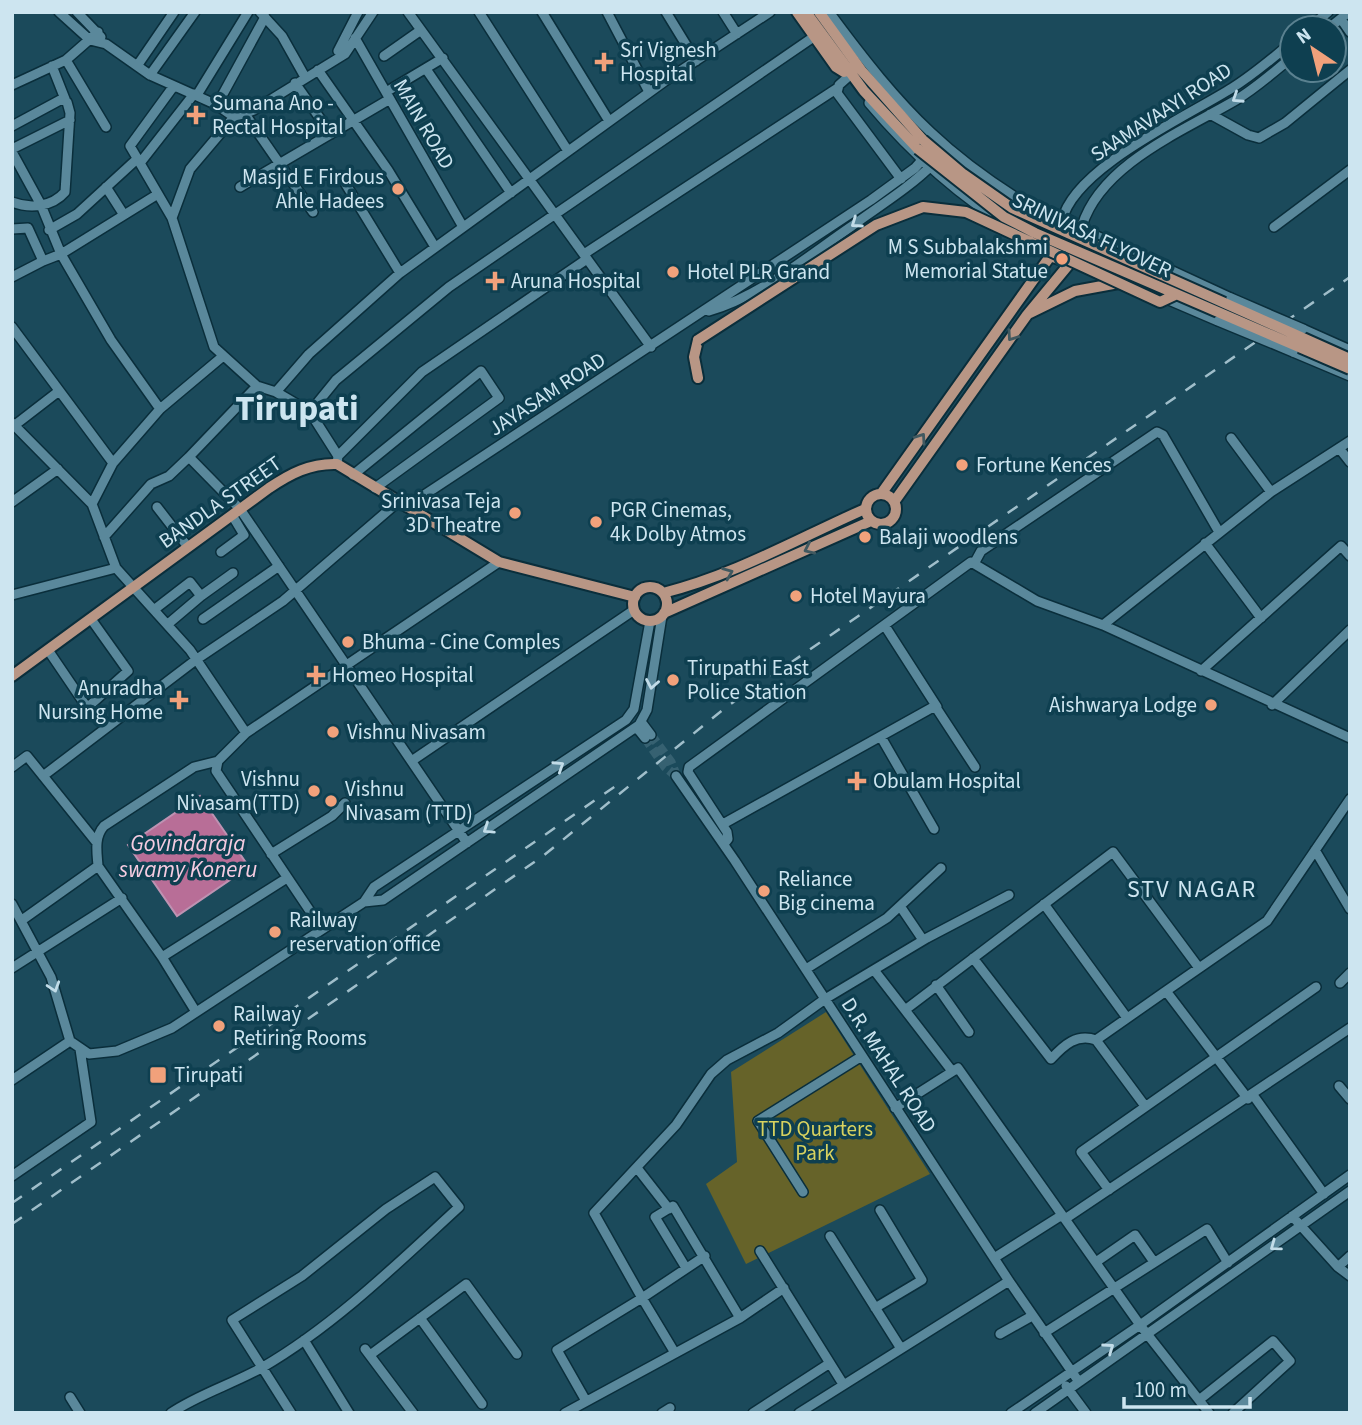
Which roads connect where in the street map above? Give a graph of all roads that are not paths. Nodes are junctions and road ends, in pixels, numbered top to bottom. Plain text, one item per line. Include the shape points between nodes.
1 (59, 12) edge
2 (77, 12) edge
3 (174, 12) edge
4 (195, 12) edge
5 (248, 12) edge
6 (358, 12) edge
7 (373, 12) edge
8 (408, 12) edge
9 (479, 12) edge
10 (556, 12) edge
11 (607, 12) edge
12 (666, 12) edge
13 (723, 12) edge
14 (802, 12) edge
15 (819, 12) edge
16 (829, 12) edge
17 (767, 13) edge
18 (262, 15) edge
19 (544, 16) edge
20 (421, 30) junction
21 (98, 32) junction
22 (737, 34) junction
23 (815, 36) junction
24 (355, 38) junction
25 (90, 40) junction
26 (106, 44) junction
27 (338, 51) dead end
28 (1278, 53) edge
29 (384, 56) dead end
30 (443, 58) junction
31 (66, 60) junction
32 (696, 61) junction
33 (137, 65) junction
34 (52, 66) junction
35 (1278, 68) edge
36 (426, 69) junction
37 (318, 70) junction
38 (1350, 70) edge
39 (843, 72) junction
40 (150, 75) junction
41 (305, 77) junction
42 (295, 83) junction
43 (12, 85) edge
44 (173, 87) junction
45 (836, 89) junction
46 (649, 92) junction
47 (195, 94) junction
48 (388, 95) junction
49 (65, 99) junction
50 (217, 104) junction
51 (246, 114) junction
52 (1210, 114) junction
53 (234, 117) junction
54 (70, 120) junction
55 (354, 121) junction
56 (609, 121) junction
57 (12, 126) edge
58 (106, 127) dead end
59 (331, 134) junction
60 (938, 142) junction
61 (946, 149) junction
62 (12, 151) edge
63 (568, 151) junction
64 (139, 161) junction
65 (927, 163) junction
66 (279, 164) junction
67 (1350, 170) edge
68 (342, 178) dead end
69 (901, 179) junction
70 (529, 180) junction
71 (106, 187) junction
72 (240, 187) dead end
73 (511, 193) junction
74 (158, 194) junction
75 (12, 202) edge
76 (41, 205) junction
77 (313, 212) dead end
78 (555, 214) junction
79 (124, 215) junction
80 (172, 218) junction
81 (1061, 222) junction
82 (463, 227) junction
83 (1084, 228) junction
84 (1274, 228) dead end
85 (12, 229) edge
86 (49, 230) junction
87 (435, 247) junction
88 (1049, 252) junction
89 (61, 254) junction
90 (586, 256) junction
91 (43, 261) junction
92 (1073, 262) junction
93 (400, 273) junction
94 (12, 277) edge
95 (1126, 282) junction
96 (1175, 295) junction
97 (707, 311) junction
98 (1027, 315) junction
99 (12, 327) edge
100 (651, 347) junction
101 (1350, 350) edge
102 (222, 357) junction
103 (1350, 359) edge
104 (1350, 369) edge
105 (1350, 376) edge
106 (698, 378) dead end
107 (257, 386) junction
108 (59, 391) junction
109 (276, 392) junction
110 (160, 409) junction
111 (310, 412) junction
112 (14, 424) edge
113 (1231, 438) dead end
114 (1350, 441) edge
115 (1339, 448) junction
116 (189, 457) junction
117 (338, 460) junction
118 (1350, 462) edge
119 (113, 463) junction
120 (58, 469) junction
121 (353, 475) junction
122 (375, 488) junction
123 (1271, 492) junction
124 (881, 494) junction
125 (12, 502) edge
126 (894, 502) junction
127 (92, 504) junction
128 (402, 505) junction
129 (157, 507) dead end
130 (865, 509) junction
131 (236, 512) junction
132 (871, 521) junction
133 (1219, 532) junction
134 (104, 537) junction
135 (1205, 543) junction
136 (188, 547) junction
137 (221, 552) dead end
138 (1350, 556) edge
139 (499, 562) junction
140 (975, 562) junction
141 (279, 566) junction
142 (116, 568) junction
143 (233, 573) dead end
144 (134, 585) junction
145 (296, 590) junction
146 (14, 591) edge
147 (663, 593) junction
148 (201, 596) junction
149 (635, 597) junction
150 (155, 609) junction
151 (634, 610) junction
152 (663, 615) junction
153 (1261, 618) junction
154 (91, 619) junction
155 (203, 619) dead end
156 (650, 621) junction
157 (168, 624) junction
158 (1103, 625) junction
159 (885, 626) junction
160 (1350, 630) edge
161 (48, 650) junction
162 (197, 659) junction
163 (348, 664) junction
164 (1201, 671) junction
165 (12, 676) edge
166 (1272, 705) junction
167 (88, 707) junction
168 (937, 707) junction
169 (639, 725) junction
170 (109, 726) junction
171 (246, 733) junction
172 (648, 736) tunnel mouth
173 (881, 737) junction
174 (1350, 738) edge
175 (413, 760) junction
176 (218, 761) junction
177 (12, 767) edge
178 (975, 767) dead end
179 (43, 776) junction
180 (676, 776) tunnel mouth
181 (1350, 799) edge
182 (345, 803) dead end
183 (723, 824) junction
184 (934, 828) dead end
185 (460, 831) junction
186 (97, 843) junction
187 (467, 843) junction
188 (724, 844) junction
189 (1315, 850) junction
190 (271, 854) junction
191 (99, 866) junction
192 (941, 868) dead end
193 (287, 878) junction
194 (1009, 894) dead end
195 (122, 898) junction
196 (364, 902) junction
197 (12, 904) edge
198 (1044, 904) junction
199 (900, 906) junction
200 (1350, 909) edge
201 (22, 920) junction
202 (322, 929) junction
203 (923, 940) junction
204 (38, 953) junction
205 (162, 957) junction
206 (973, 958) junction
207 (12, 968) edge
208 (1199, 968) junction
209 (806, 969) junction
210 (874, 970) junction
211 (1350, 973) edge
212 (1340, 983) dead end
213 (936, 985) junction
214 (1316, 987) dead end
215 (1166, 991) junction
216 (825, 999) junction
217 (905, 1010) junction
218 (196, 1012) junction
219 (1127, 1018) junction
220 (1350, 1028) edge
221 (969, 1031) dead end
222 (1096, 1040) junction
223 (70, 1041) junction
224 (80, 1049) junction
225 (862, 1056) junction
226 (1215, 1058) junction
227 (953, 1071) junction
228 (12, 1080) edge
229 (1339, 1086) dead end
230 (1250, 1097) junction
231 (1350, 1099) edge
232 (1145, 1106) junction
233 (895, 1108) junction
234 (637, 1168) junction
235 (1350, 1175) edge
236 (12, 1176) edge
237 (1109, 1190) junction
238 (1350, 1191) edge
239 (803, 1192) dead end
240 (1324, 1194) junction
241 (668, 1209) junction
242 (880, 1210) dead end
243 (1292, 1216) junction
244 (1064, 1217) junction
245 (1301, 1227) junction
246 (830, 1236) dead end
247 (761, 1251) dead end
248 (705, 1256) junction
249 (1350, 1256) edge
250 (994, 1258) junction
251 (1096, 1262) junction
252 (1154, 1262) junction
253 (1228, 1263) junction
254 (1338, 1267) junction
255 (686, 1268) junction
256 (1350, 1276) edge
257 (1009, 1281) junction
258 (1113, 1287) junction
259 (783, 1288) junction
260 (642, 1298) junction
261 (875, 1308) junction
262 (1032, 1316) junction
263 (420, 1318) junction
264 (740, 1318) junction
265 (1144, 1329) junction
266 (1044, 1333) junction
267 (1000, 1334) dead end
268 (304, 1340) junction
269 (900, 1347) junction
270 (675, 1353) junction
271 (517, 1354) dead end
272 (830, 1363) junction
273 (262, 1367) junction
274 (1072, 1373) junction
275 (1061, 1380) junction
276 (1079, 1382) junction
277 (843, 1384) junction
278 (1069, 1390) junction
279 (69, 1397) dead end
280 (1199, 1400) junction
281 (586, 1401) junction
282 (482, 1404) dead end
283 (80, 1413) edge
284 (171, 1413) edge
285 (291, 1413) edge
286 (349, 1413) edge
287 (413, 1413) edge
288 (565, 1413) edge
289 (753, 1413) edge
290 (799, 1413) edge
291 (1011, 1413) edge
292 (1035, 1413) edge
293 (1087, 1413) edge
294 (1209, 1413) edge
295 (1233, 1413) edge

1 - 25 street
2 - 21 street
3 - 33 street
4 - 40 street
5 - 47 street
6 - 27 street
7 - 24 street
8 - 20 street
9 - 63 street
10 - 19 street
11 - 46 street
12 - 32 street
13 - 22 street
14 - 23 main road
14 - 39 street
14 - 96 main road, SRINIVASA FLYOVER, bridge via 864,91 953,179 1004,217
15 - 103 main road, SRINIVASA FLYOVER, bridge via 861,70 923,140 1012,208
16 - 60 street via 884,86
17 - 22 street
18 - 41 street via 282,36
18 - 50 street
19 - 56 street
20 - 29 street
20 - 30 street
21 - 25 street
21 - 26 street
22 - 32 street
23 - 39 main road
23 - 78 street
24 - 37 street via 345,54
24 - 48 street, MAIN ROAD
25 - 26 street
25 - 31 street
26 - 33 street
28 - 81 street, SAAMAVAAYI ROAD via 1234,87 1169,123 1100,171 1070,200
30 - 36 street
30 - 70 street
31 - 34 street
31 - 58 street
32 - 46 street
33 - 40 street
34 - 43 street
34 - 49 street
35 -> 52 street, SAAMAVAAYI ROAD
36 - 48 street
36 - 73 street
37 - 41 street
37 - 55 street
38 - 52 street via 1286,123 1259,138
39 - 45 street
39 - 65 street
40 - 44 street
41 - 42 street
42 - 51 street
42 - 59 street
44 - 47 street
44 - 64 street via 130,146
45 - 69 street
45 - 90 street
46 - 56 street
47 - 50 street
47 - 64 street
48 - 55 street
48 - 82 street, MAIN ROAD
49 - 54 street
49 - 57 street
50 - 53 street
51 - 53 street
51 - 66 street
52 - 83 street, SAAMAVAAYI ROAD via 1106,182 1088,206
53 - 80 street via 190,169
54 - 62 street
54 - 76 street via 67,186 59,199
55 - 59 street
55 - 87 street
56 - 63 street
59 - 66 street
60 - 61 street
60 - 65 street, JAYASAM ROAD
61 - 65 street, JAYASAM ROAD
61 - 81 street via 1006,193
62 - 76 street
63 - 70 street
64 - 71 street
64 - 74 street
65 - 69 street, JAYASAM ROAD
65 - 88 street
65 -> 97 street, JAYASAM ROAD via 910,184 793,267 729,305
66 - 72 street
66 - 77 street
67 - 84 street
68 - 93 street
69 - 97 street, JAYASAM ROAD
70 - 73 street
70 - 78 street
71 - 79 street
71 - 86 street via 77,214
73 - 82 street
74 - 79 street
74 - 80 street
75 - 76 street via 24,207
76 - 86 street
78 - 90 street
78 - 111 street via 397,329 336,380
79 - 89 street
80 - 102 street via 214,347
81 - 83 main road
81 - 88 main road via 1047,236
82 - 87 street
83 - 92 main road via 1089,245
83 - 101 street, bridge
85 - 91 street via 29,228
86 - 89 street
87 - 93 street
88 - 92 main road via 1060,262
124 -> 88 main road
89 - 91 street
89 - 110 street via 111,340
90 - 100 street
90 - 117 street via 422,372
91 - 94 street
92 - 95 street
92 - 98 main road
93 - 109 street via 309,354
95 - 98 main road via 1075,290
95 - 105 street, bridge
96 - 104 main road, SRINIVASA FLYOVER, bridge
96 - 106 main road, bridge via 1160,302 966,212 922,207 876,225 698,340 694,357
97 - 100 street, JAYASAM ROAD
98 -> 126 main road
99 - 108 street
100 - 128 street, JAYASAM ROAD
102 - 107 street
102 - 110 street
107 - 109 street
107 - 116 street
108 - 112 street
108 - 119 street
109 - 111 street
110 - 119 street
111 - 117 street
112 - 120 street
113 - 123 street
114 - 115 street
115 - 118 street
115 - 123 street
116 - 131 street
116 - 134 street via 169,476 151,484
117 - 121 main road
117 - 131 main road, BANDLA STREET via 293,472
119 - 127 street
120 - 125 street
120 - 127 street
121 - 122 main road
121 - 122 street via 481,371 499,398
122 - 128 main road
123 - 133 street
124 - 126 main road
124 - 130 main road via 870,498
126 - 132 main road via 892,519 882,524
127 - 134 street
128 - 139 main road
128 - 145 street, JAYASAM ROAD
129 - 136 street
130 - 132 main road
147 -> 130 main road via 752,563
131 - 136 main road, BANDLA STREET
131 - 137 street via 244,535
131 - 141 street
132 -> 152 main road
133 - 135 street
133 - 140 street via 1163,435 1157,432 981,551
134 - 142 street
135 - 153 street
135 - 158 street
136 - 144 main road, BANDLA STREET
138 - 153 street via 1342,546
139 - 149 main road
139 - 163 street
140 - 158 street via 1037,601
140 - 159 street via 967,563
141 - 145 street
141 - 155 street
142 - 144 street
142 - 146 street
143 - 148 street
144 - 150 street
144 - 154 main road, BANDLA STREET
145 - 162 street, JAYASAM ROAD
145 - 163 street
147 - 149 main road via 648,587
147 - 152 main road via 667,601
148 - 150 street via 190,582
148 - 157 street
149 - 151 main road
150 - 157 street
151 - 156 main road
151 - 175 street
152 - 156 main road
152 -> 169 street via 653,682
153 - 164 street
154 - 161 main road, BANDLA STREET
154 - 167 street via 128,671
185 -> 156 street via 631,716
157 - 162 street
158 - 164 street
159 - 168 street
159 - 183 street via 689,767
160 - 166 street
161 - 165 main road, BANDLA STREET
161 - 167 street
162 - 170 street, JAYASAM ROAD
162 - 171 street
163 - 171 street
163 - 175 street
164 - 166 street
166 - 174 street
167 - 170 street
168 - 173 street
168 - 178 street
169 - 172 street
169 -> 187 street
170 - 179 street, JAYASAM ROAD
171 - 176 street
173 - 183 street
173 - 184 street
175 - 185 street
176 - 186 street via 194,767 104,826
176 - 190 street via 216,772
177 - 179 street via 27,756
179 - 186 street
180 - 188 street, D.R. MAHAL ROAD
181 - 189 street
182 - 190 street
183 - 188 street via 728,839
185 - 187 street
185 - 196 street via 374,887
186 - 191 street
187 - 196 street via 383,900
188 - 209 street, D.R. MAHAL ROAD
189 - 200 street
189 - 208 street via 1267,921
190 - 193 street
191 - 195 street
191 - 201 street
192 - 199 street
193 - 202 street
193 - 205 street
194 - 203 street
195 - 204 street
195 - 205 street
196 - 202 street
197 - 201 street
198 - 206 street
198 - 208 street via 1113,852
198 - 219 street
199 - 203 street
199 - 209 street
201 - 204 street
202 - 218 street
203 - 210 street
204 - 207 street
204 -> 223 street via 51,977
205 - 218 street
206 - 213 street
206 - 222 street via 1051,1059 1076,1039
208 - 215 street
209 - 216 street, D.R. MAHAL ROAD
210 - 216 street
210 - 217 street
211 - 212 street
213 - 217 street
213 - 221 street
214 - 226 street
215 - 219 street
215 - 226 street
216 - 225 street, D.R. MAHAL ROAD
216 - 234 street via 718,1067 676,1125
217 - 227 street
218 - 224 street via 172,1028 117,1051 89,1054
219 - 222 street
220 - 230 street
222 - 232 street
223 - 224 street
223 - 228 street
224 - 236 street via 91,1122
225 - 233 street, D.R. MAHAL ROAD
225 - 239 street via 758,1121
226 - 230 street
226 - 232 street
227 - 233 street
227 - 244 street via 958,1068
229 - 231 street
230 - 237 street
230 - 240 street
232 - 237 street via 1080,1152
233 - 250 street, D.R. MAHAL ROAD
234 - 241 street
234 - 260 street via 594,1213
235 - 240 street
237 - 244 street
238 - 245 street
240 - 243 street
241 - 248 street via 673,1206
241 - 255 street via 656,1217
242 - 261 street via 922,1280
243 - 245 street
243 - 253 street
244 - 250 street
244 - 251 street
245 - 254 street
245 -> 265 street
246 - 261 street
247 - 259 street
248 - 255 street
248 - 264 street
249 - 254 street
250 - 257 street, D.R. MAHAL ROAD
251 - 252 street via 1135,1235
251 - 258 street
252 - 253 street via 1207,1230
252 - 258 street
253 - 265 street
254 - 256 street
255 - 260 street
257 - 262 street, D.R. MAHAL ROAD
257 - 269 street
258 - 265 street
258 - 266 street
259 - 264 street
259 - 272 street
260 - 270 street
260 - 281 street via 557,1350
261 - 269 street
262 - 266 street, D.R. MAHAL ROAD
262 - 267 street
263 - 271 street via 466,1284
263 - 282 street
263 - 287 street via 367,1352
264 - 270 street
274 -> 265 street
265 - 276 street
265 - 280 street
266 - 274 street, D.R. MAHAL ROAD
268 - 273 street
268 - 273 street via 459,1207 435,1177 386,1209 302,1276 232,1320
268 - 286 street
269 - 277 street
270 - 281 street
272 - 277 street
272 - 289 street
273 - 284 street
273 - 285 street
274 - 275 street
274 - 276 street, D.R. MAHAL ROAD
275 - 278 street
275 - 291 street
276 - 278 street
277 - 290 street
278 - 292 street
278 - 293 street
279 - 283 street
280 - 294 street
280 - 295 street via 1273,1341 1290,1361
281 - 288 street

